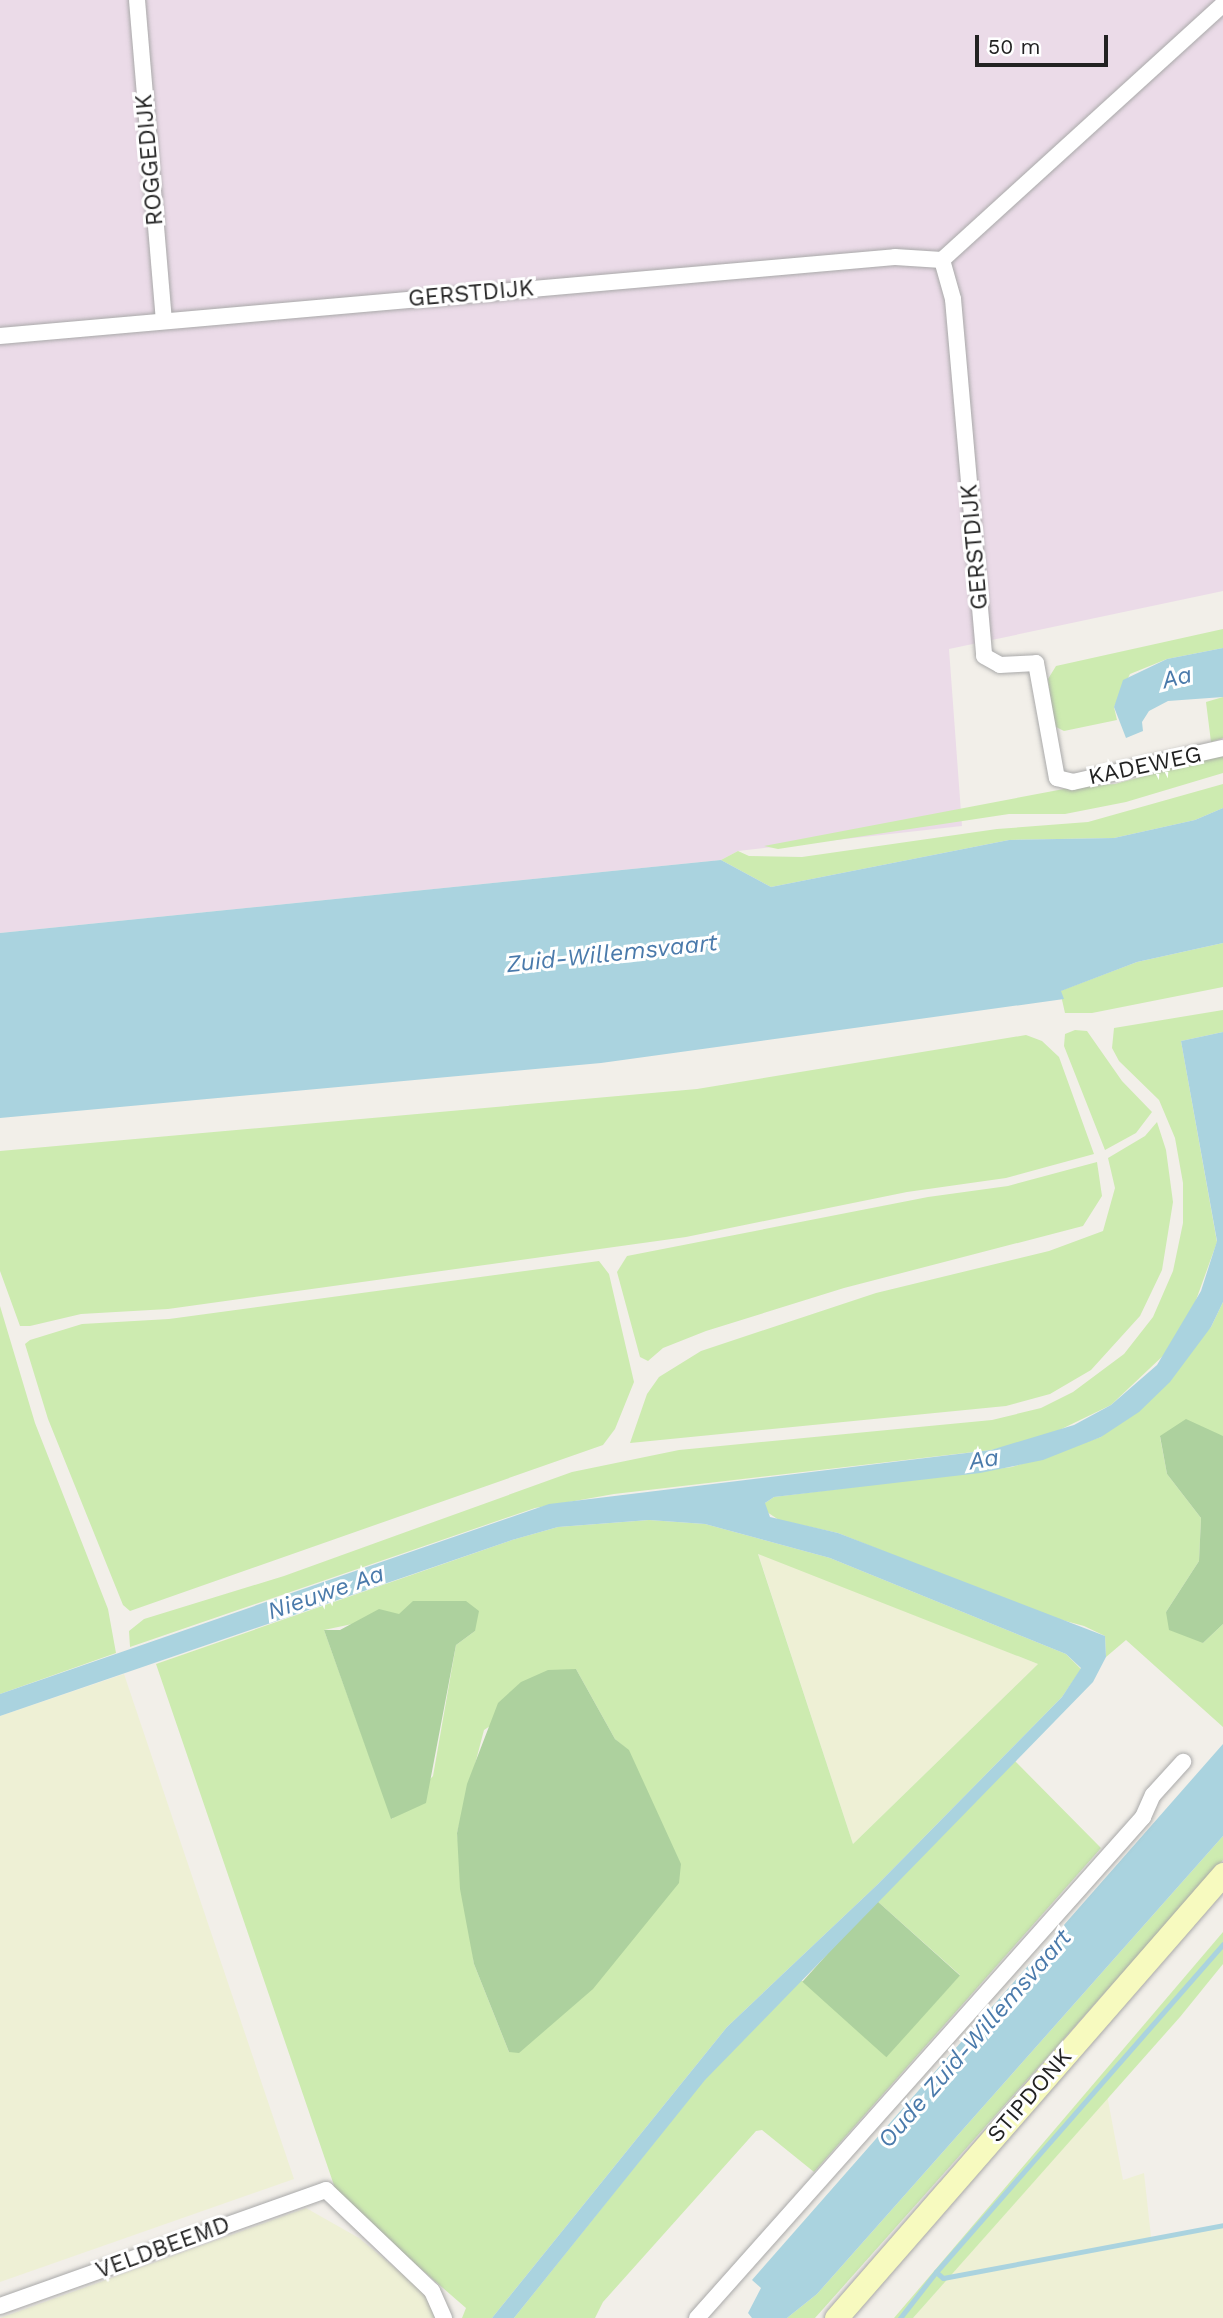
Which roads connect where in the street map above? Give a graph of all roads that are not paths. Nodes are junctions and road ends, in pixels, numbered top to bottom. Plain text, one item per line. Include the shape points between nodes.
1 (137, 0) edge
2 (1223, 4) edge
3 (942, 260) junction
4 (164, 321) junction
5 (0, 336) edge
6 (1036, 663) joint
7 (1223, 748) edge
8 (1183, 1762) dead end
9 (1223, 1874) edge
10 (0, 2306) edge
11 (444, 2318) edge
12 (697, 2318) edge
13 (836, 2318) edge

1 - 4 street, ROGGEDIJK
2 - 3 street
3 - 4 street, GERSTDIJK via 895,257
3 - 6 street, GERSTDIJK via 953,299 984,656 1000,665
4 - 5 street, GERSTDIJK
6 - 7 street, KADEWEG via 1057,778 1073,782
8 - 12 street via 1153,1795 1143,1817
9 - 13 main road, STIPDONK
10 - 11 street, VELDBEEMD via 326,2190 432,2291

